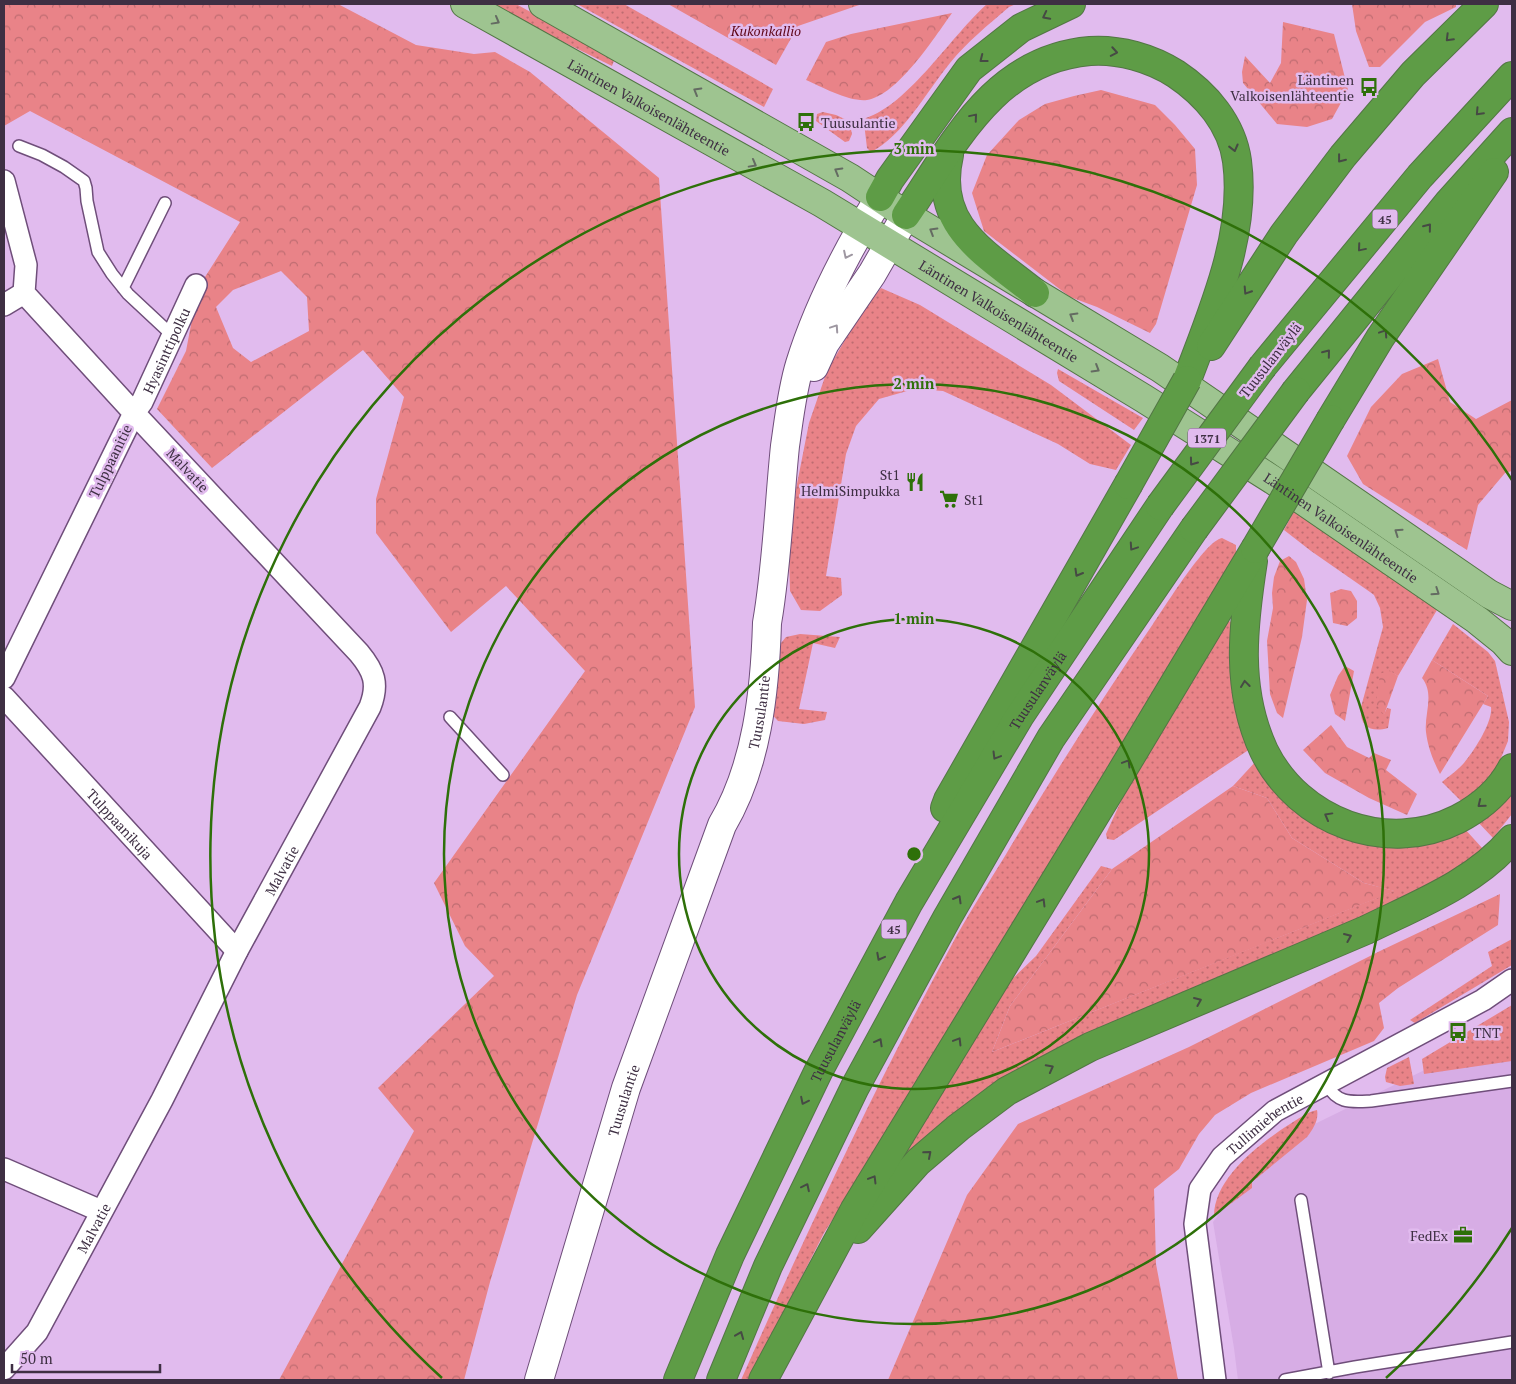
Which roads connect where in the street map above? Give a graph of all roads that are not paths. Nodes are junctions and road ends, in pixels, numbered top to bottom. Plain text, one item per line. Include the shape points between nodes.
1 (466, 4) edge
2 (543, 4) edge
3 (1071, 4) edge
4 (1484, 4) edge
5 (1512, 76) edge
6 (1512, 132) edge
7 (1512, 144) edge
8 (19, 146) dead end
9 (950, 151) junction
10 (4, 181) edge
11 (880, 197) junction
12 (164, 203) dead end
13 (906, 215) junction
14 (862, 226) junction
15 (889, 244) junction
16 (196, 286) dead end
17 (123, 288) junction
18 (24, 293) junction
19 (1035, 293) junction
20 (4, 306) edge
21 (173, 336) junction
22 (1210, 336) junction
23 (134, 413) junction
24 (789, 417) junction
25 (1255, 549) junction
26 (1512, 606) edge
27 (1512, 651) edge
28 (4, 678) edge
29 (4, 697) edge
30 (450, 717) dead end
31 (1512, 768) edge
32 (503, 775) dead end
33 (1512, 839) edge
34 (909, 902) junction
35 (237, 951) junction
36 (1512, 980) edge
37 (1512, 1081) edge
38 (1326, 1084) junction
39 (4, 1169) edge
40 (1301, 1200) dead end
41 (101, 1211) junction
42 (806, 1298) junction
43 (1512, 1342) edge
44 (4, 1369) edge
45 (1328, 1373) junction
46 (539, 1380) edge
47 (678, 1380) edge
48 (721, 1380) edge
49 (763, 1380) edge
50 (1215, 1380) edge
51 (1285, 1380) edge

1 -> 14 main road, Läntinen Valkoisenlähteentie
11 -> 2 main road, Läntinen Valkoisenlähteentie
3 -> 11 highway via 1021,28 969,69
4 -> 22 highway via 1413,74 1343,156
5 -> 34 highway, Tuusulanväylä / 45, bridge via 1420,176 1263,366 1160,506 1019,717
48 -> 6 highway, bridge via 768,1266 855,1087 947,918 1051,738 1194,529 1296,392 1449,202
25 -> 7 highway, bridge via 1380,338
8 - 17 lane via 49,159 84,181 98,252
9 - 13 highway
9 - 19 highway via 945,188 956,222 969,239
9 -> 22 highway via 972,118 1003,86 1034,66 1069,53 1104,50 1137,56 1193,85 1214,108 1230,133 1237,160 1239,193 1236,224
10 - 18 street via 26,265
11 - 13 main road, Läntinen Valkoisenlähteentie / 1371
11 - 14 main road, Tuusulantie
12 - 17 lane
13 - 15 main road, Tuusulantie
19 -> 13 main road, Läntinen Valkoisenlähteentie / 1371
14 - 15 main road, Läntinen Valkoisenlähteentie
14 -> 24 main road, Tuusulantie via 814,324 799,365
24 -> 15 main road, Tuusulantie via 825,343
15 -> 27 main road, Läntinen Valkoisenlähteentie / 1371 via 1273,480 1477,620
16 - 21 street, Hyasinttipolku
17 - 21 lane
18 - 20 street
18 - 23 street, Tulppaanitie
26 -> 19 main road, Läntinen Valkoisenlähteentie / 1371 via 1489,594 1160,368
21 - 23 street, Hyasinttipolku
22 -> 34 highway, bridge via 948,800
23 - 28 street, Tulppaanitie
23 - 35 street, Malvatie via 358,653 374,678 375,694 370,707
24 - 46 main road, Tuusulantie via 767,623 754,658 722,825 626,1088
31 -> 25 highway via 1490,797 1473,811 1449,823 1401,835 1343,824 1315,809 1295,792 1265,752 1246,690 1242,655
42 -> 25 highway via 855,1209
29 - 35 street, Tulppaanikuja
30 - 32 lane
42 -> 33 highway via 850,1237 918,1162 1007,1091 1090,1047 1408,910 1485,865
34 -> 47 highway, Tuusulanväylä / 45 via 818,1072 730,1255
35 - 41 street, Malvatie via 162,1100
36 - 38 street, Tullimiehentie via 1483,1000
37 - 38 lane via 1354,1102 1337,1097
38 - 50 street, Tullimiehentie via 1275,1111 1222,1157 1200,1190 1194,1224
39 - 41 street
40 - 45 lane
41 - 44 street, Malvatie via 37,1332
42 - 49 highway
43 - 45 lane
45 - 51 lane

